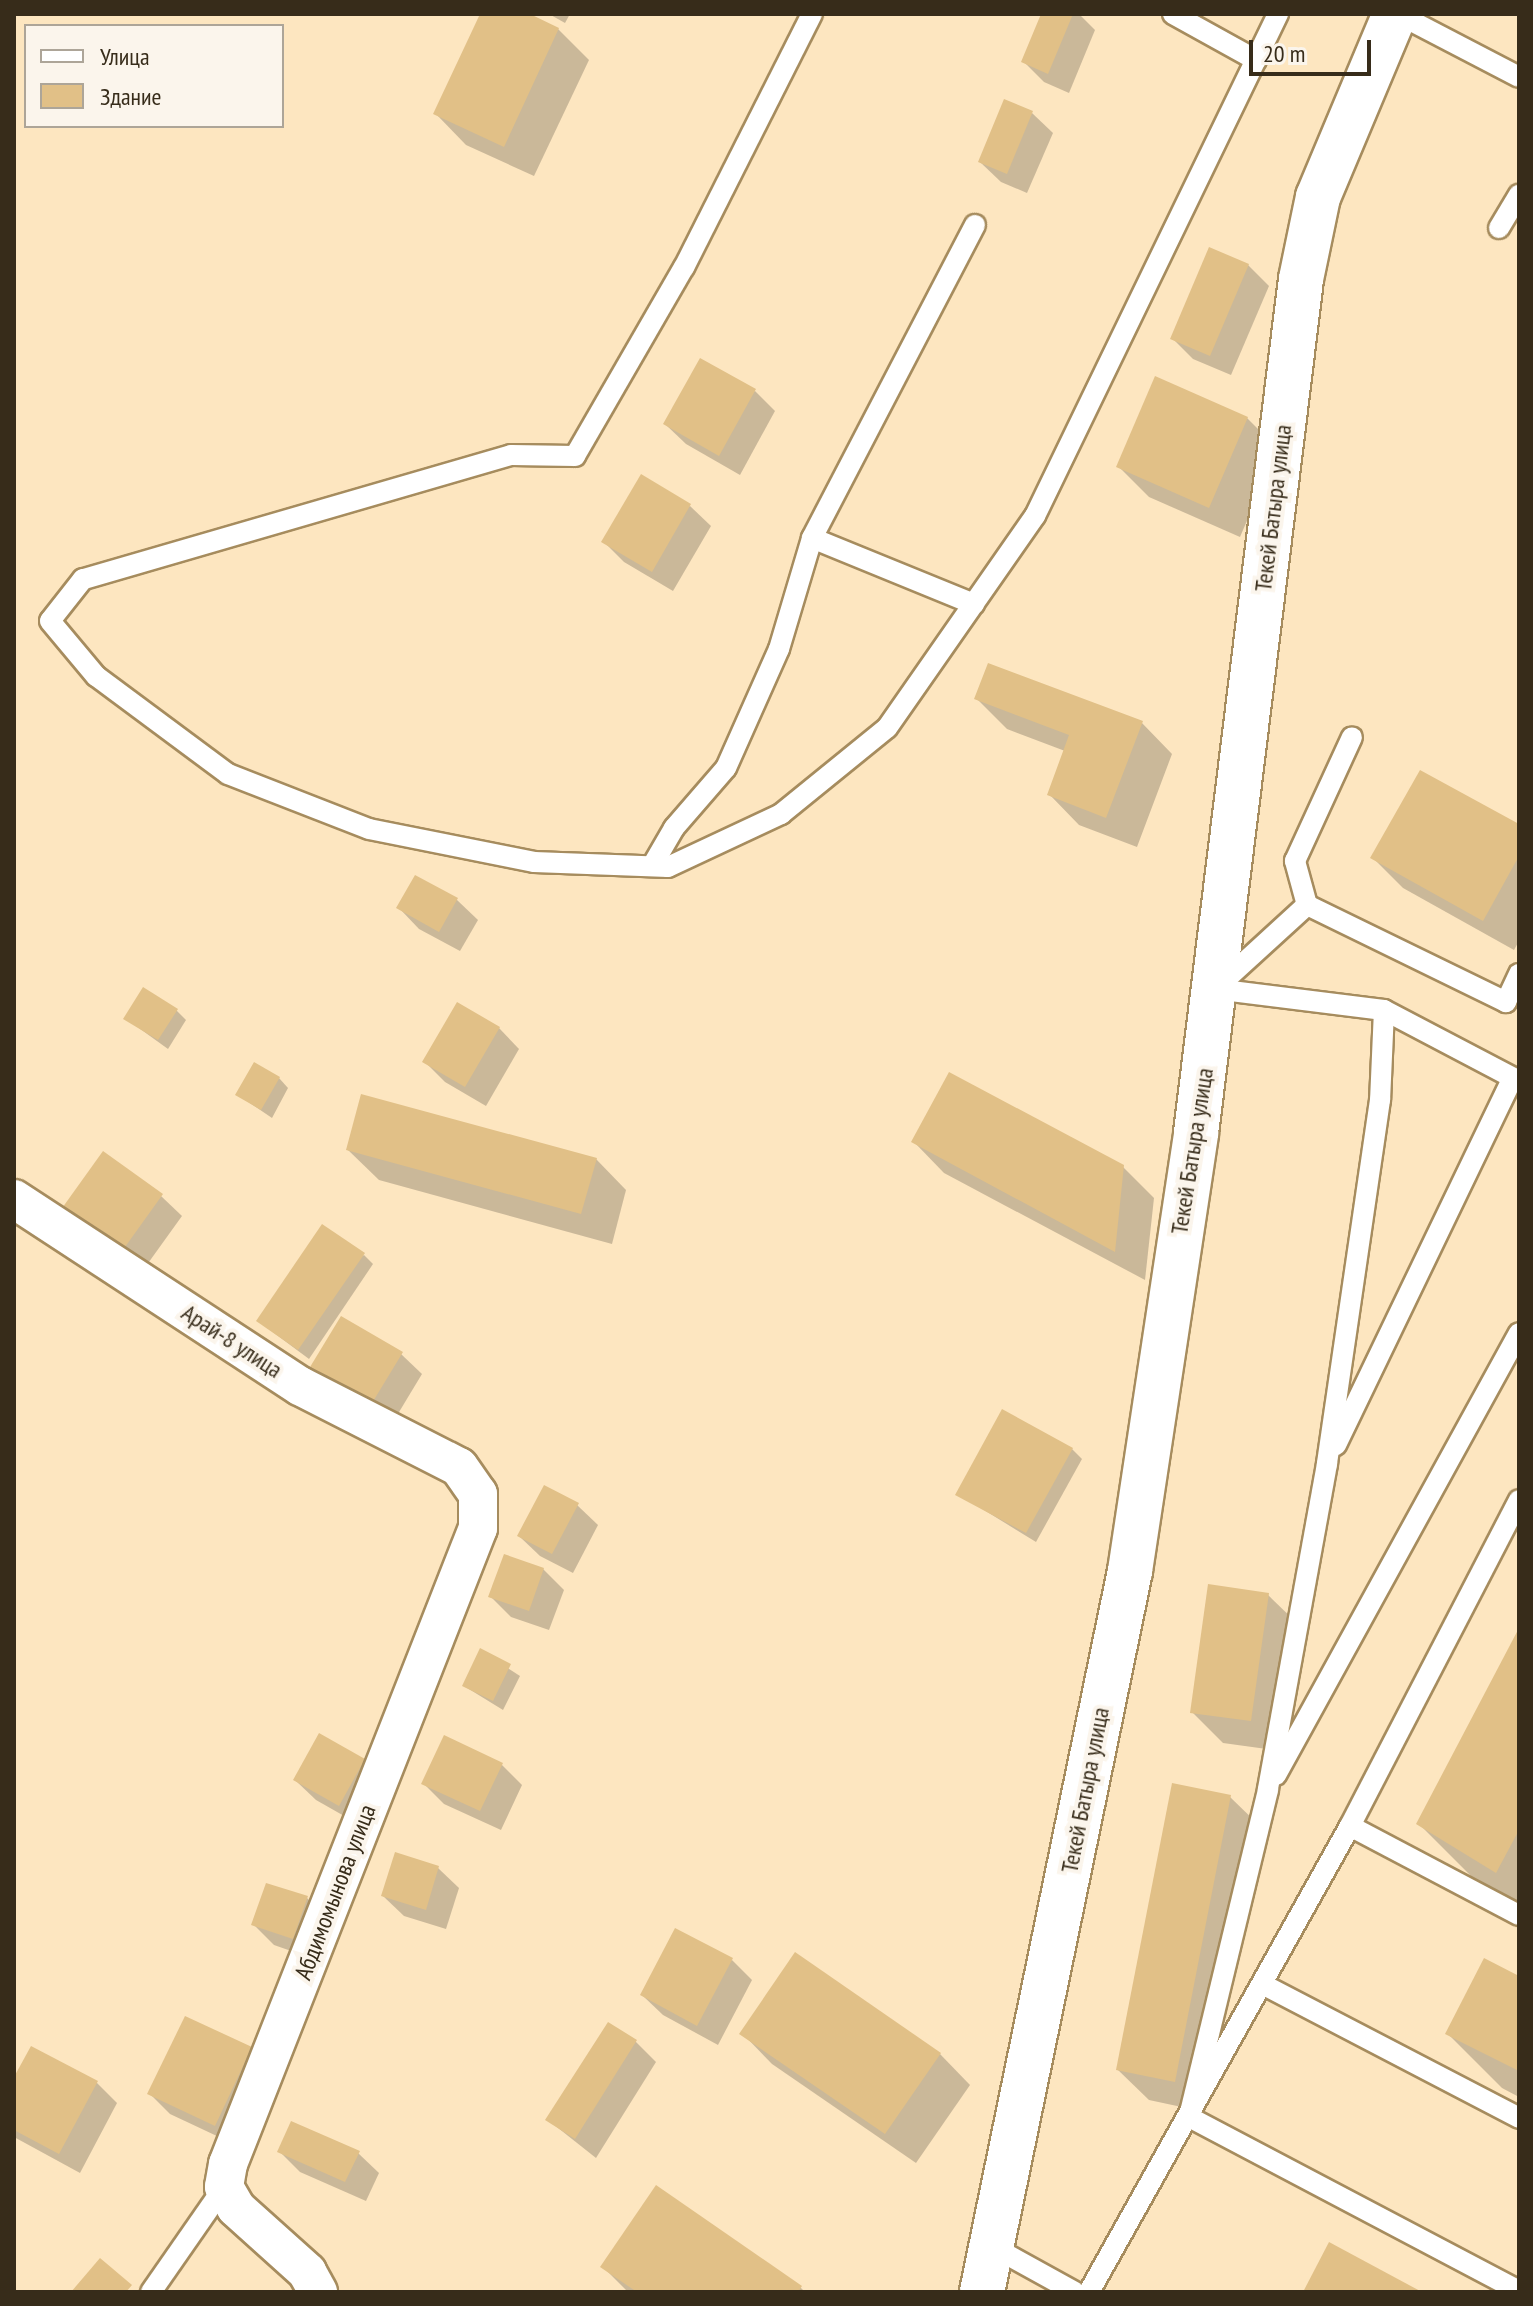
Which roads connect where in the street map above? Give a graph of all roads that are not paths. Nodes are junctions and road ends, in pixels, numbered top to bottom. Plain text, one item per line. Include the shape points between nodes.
1 (812, 14) edge
2 (1173, 14) edge
3 (1278, 14) edge
4 (1396, 14) edge
5 (1256, 60) junction
6 (1519, 77) edge
7 (1519, 195) edge
8 (975, 225) dead end
9 (1499, 228) dead end
10 (812, 538) junction
11 (974, 604) junction
12 (1352, 737) dead end
13 (652, 866) junction
14 (1307, 905) junction
15 (1519, 974) edge
16 (1215, 989) junction
17 (1384, 1010) junction
18 (1516, 1080) edge
19 (14, 1199) edge
20 (1519, 1333) edge
21 (1327, 1464) junction
22 (459, 1467) joint
23 (1519, 1500) edge
24 (1268, 1790) junction
25 (1350, 1826) junction
26 (1519, 1890) edge
27 (1514, 1912) edge
28 (1262, 1984) junction
29 (1189, 2117) junction
30 (1519, 2118) edge
31 (224, 2187) junction
32 (988, 2244) junction
33 (1519, 2291) edge
34 (151, 2292) edge
35 (318, 2292) edge
36 (982, 2292) edge
37 (1075, 2292) edge
38 (1089, 2292) edge

1 - 13 lane via 684,267 575,456 511,455 83,579 50,621 96,676 228,774 369,829 534,862
2 - 5 lane
3 - 5 lane
4 - 6 lane
4 - 16 street, Текей Батыра улица via 1318,197 1301,279
5 - 11 lane via 1035,516
7 - 9 lane
8 - 10 lane
10 - 11 lane
10 - 13 lane via 779,649 726,768 674,828
11 - 13 lane via 887,728 852,757 781,814 668,867
12 - 14 lane via 1295,861
14 - 15 lane via 1506,1002
14 - 16 lane
16 - 17 lane
16 - 32 street, Текей Батыра улица via 1130,1571
17 - 18 lane
17 - 21 lane via 1380,1100
18 - 21 lane
19 - 22 street, Арай-8 улица via 300,1386
20 - 24 lane
21 - 24 lane
22 - 31 street, Абдимомынова улица via 478,1494 478,1528 228,2164
23 - 25 lane
24 - 29 lane
25 - 27 lane
25 - 28 lane
26 - 27 lane
28 - 29 lane
28 - 30 lane
29 - 33 lane
29 - 38 lane
31 - 34 lane
31 - 35 street via 236,2208 307,2272
32 - 36 street, Текей Батыра улица
32 - 37 lane

